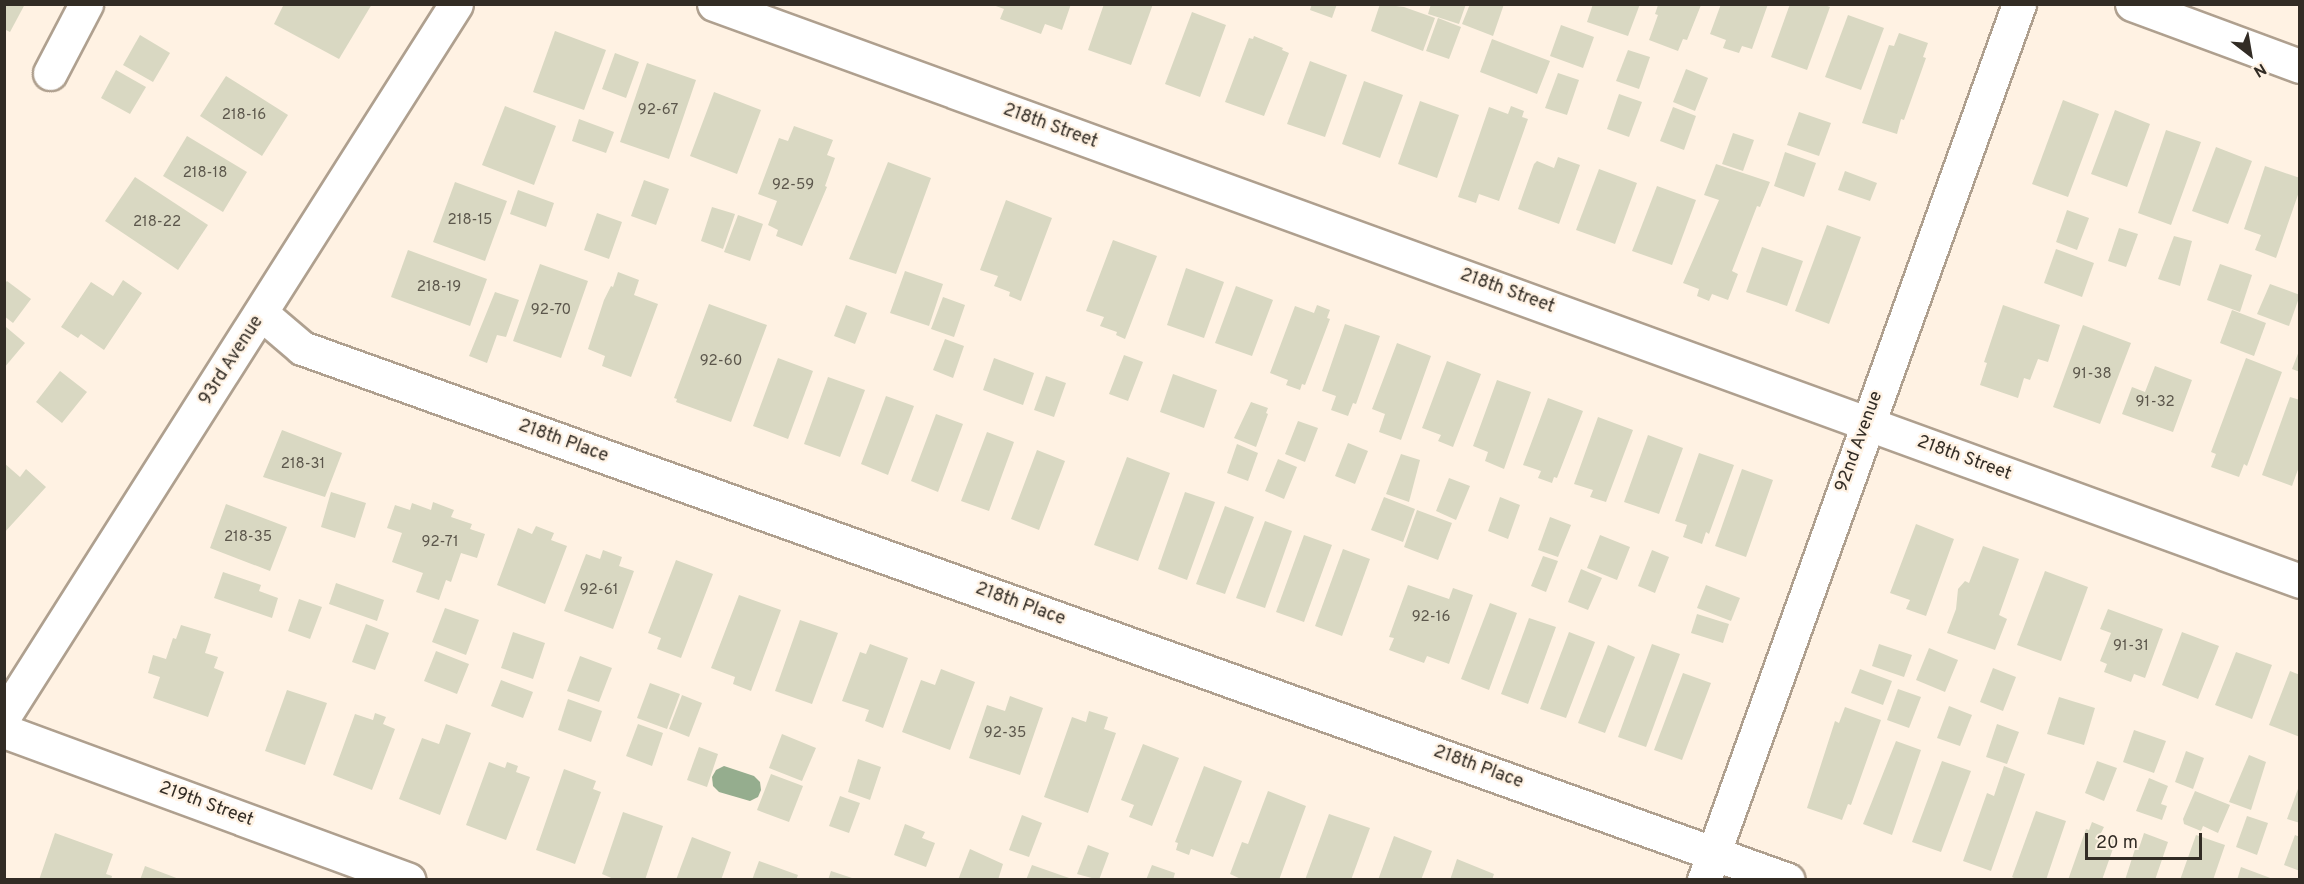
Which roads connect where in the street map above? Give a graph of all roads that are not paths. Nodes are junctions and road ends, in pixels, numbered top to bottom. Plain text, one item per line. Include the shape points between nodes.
1 (86, 4) edge
2 (456, 4) edge
3 (714, 4) edge
4 (2019, 4) edge
5 (2132, 4) edge
6 (2300, 66) edge
7 (50, 73) dead end
8 (262, 314) junction
9 (1866, 423) junction
10 (2300, 581) edge
11 (9, 694) edge
12 (4, 731) edge
13 (1709, 866) edge
14 (408, 879) edge
15 (1788, 879) edge

1 - 7 street
2 - 8 street, 93rd Avenue
3 - 9 street, 218th Street
4 - 9 street, 92nd Avenue
5 - 6 street
8 - 11 street, 93rd Avenue
8 - 13 street, 218th Place via 302,348
9 - 10 street, 218th Street
9 - 13 street, 92nd Avenue
12 - 14 street, 219th Street
13 - 15 street, 218th Place

